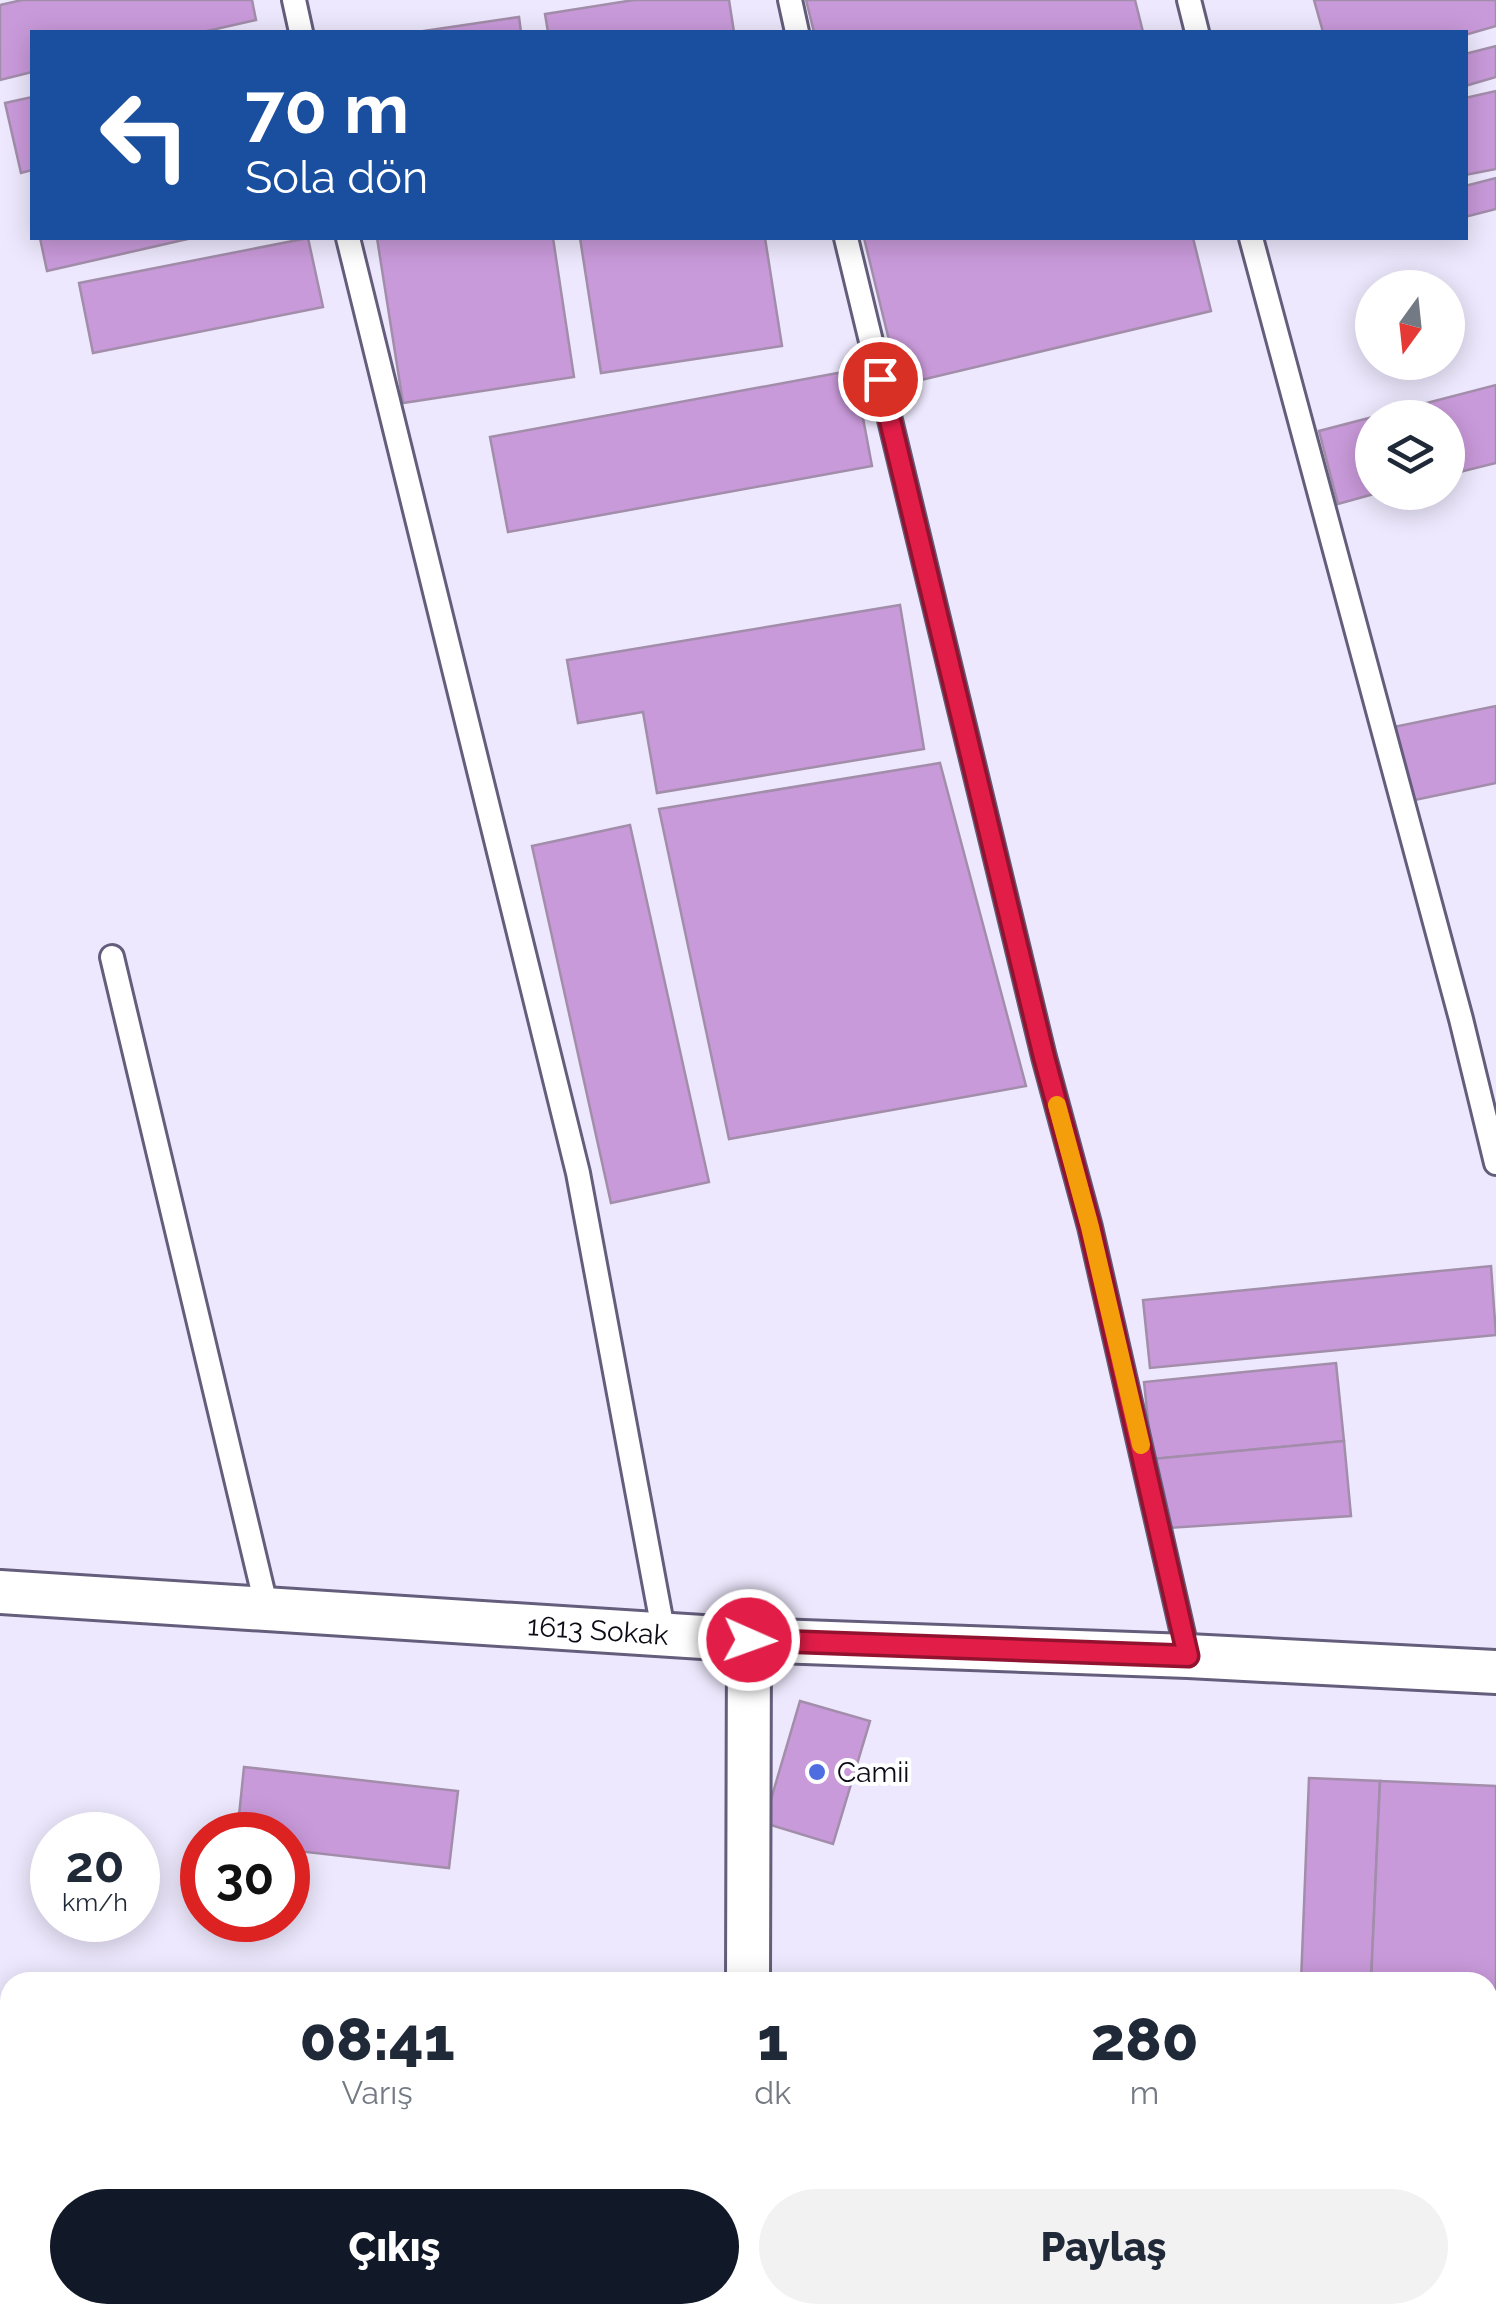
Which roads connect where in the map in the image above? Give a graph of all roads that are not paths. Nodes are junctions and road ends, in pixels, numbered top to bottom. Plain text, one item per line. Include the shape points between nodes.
1 (294, 0) edge
2 (790, 0) edge
3 (1189, 0) edge
4 (301, 30) edge
5 (798, 30) edge
6 (1196, 30) edge
7 (348, 240) edge
8 (846, 240) edge
9 (1252, 240) edge
10 (112, 957) dead end
11 (1496, 1163) edge
12 (0, 1592) edge
13 (267, 1609) junction
14 (664, 1635) junction
15 (749, 1640) junction
16 (1188, 1656) junction
17 (1496, 1672) edge
18 (748, 1972) edge

1 - 4 lane
2 - 5 lane
3 - 6 lane
7 - 14 lane via 578,1173
8 - 16 lane via 1090,1227
9 - 11 lane
10 - 13 lane
12 - 13 street, 1613 Sokak
13 - 14 street, 1613 Sokak
14 - 15 street, 1613 Sokak
15 - 16 street, 1613 Sokak
15 - 18 street
16 - 17 street, 1613 Sokak

